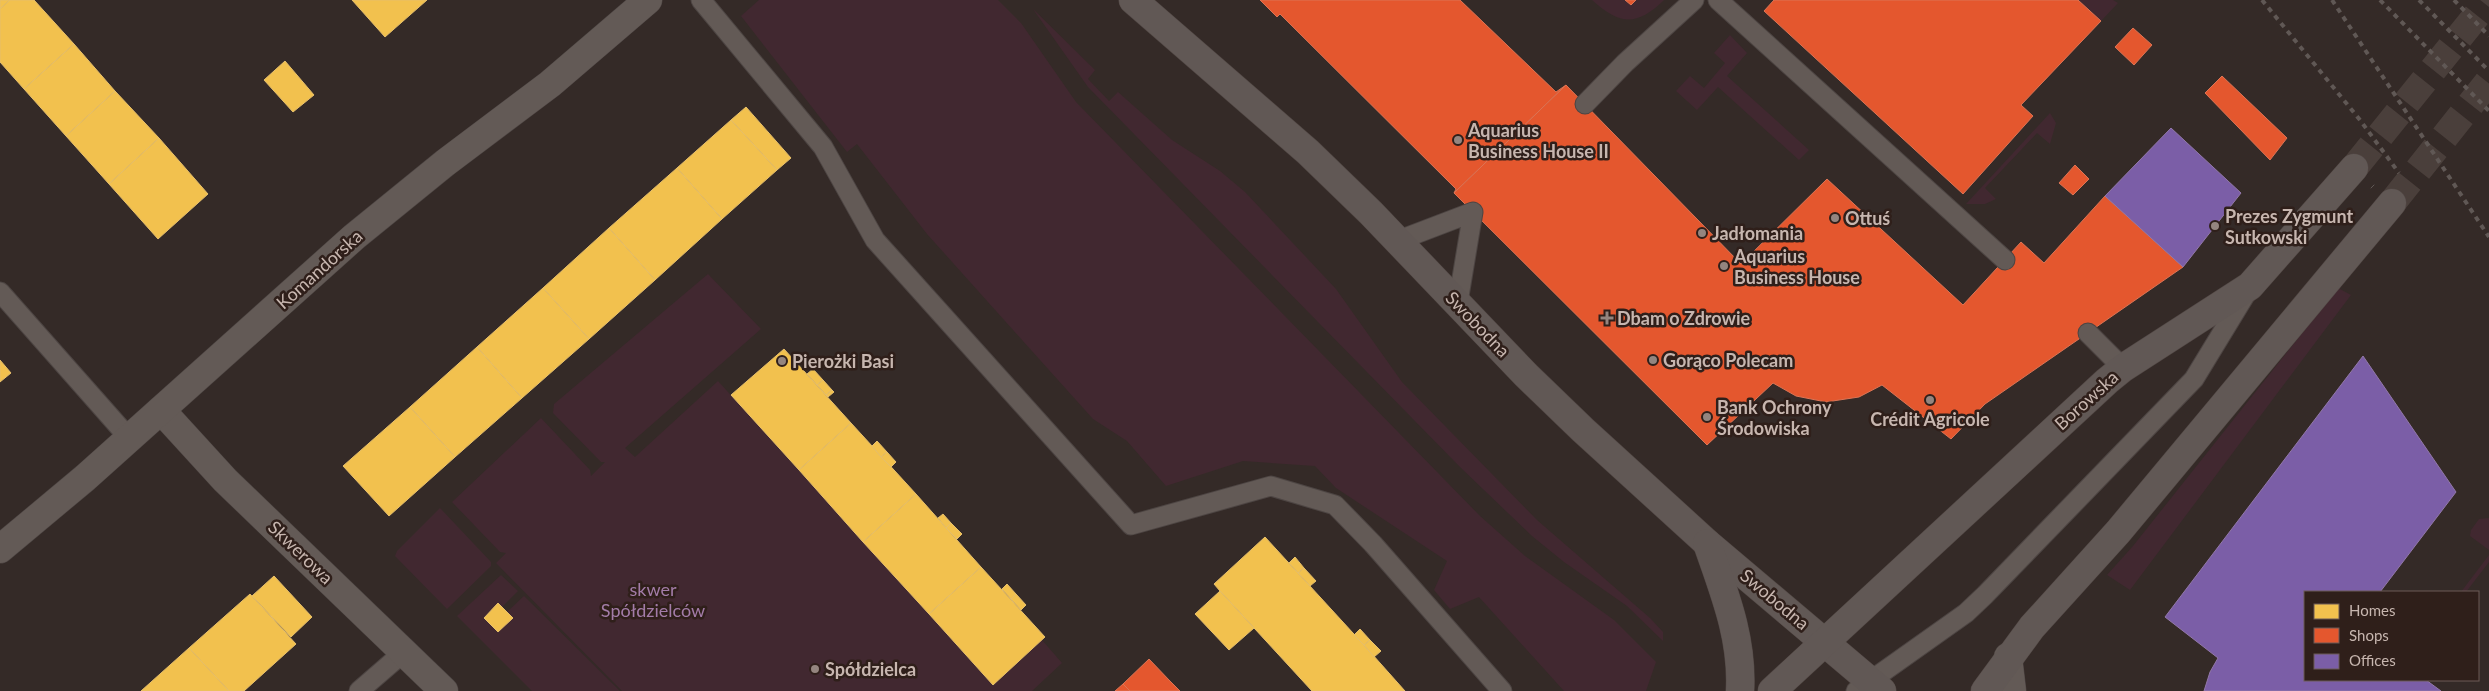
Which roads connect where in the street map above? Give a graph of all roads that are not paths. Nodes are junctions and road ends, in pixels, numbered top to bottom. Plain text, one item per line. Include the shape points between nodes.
1 (648, 0) edge
2 (700, 0) edge
3 (1694, 0) edge
4 (1718, 0) edge
5 (1135, 1) edge
6 (1585, 104) dead end
7 (2354, 168) tunnel mouth
8 (2392, 203) tunnel mouth
9 (1398, 241) junction
10 (2005, 260) dead end
11 (2250, 286) junction
12 (0, 292) edge
13 (1458, 302) junction
14 (2088, 333) dead end
15 (2123, 368) junction
16 (161, 410) junction
17 (129, 438) junction
18 (1707, 543) junction
19 (0, 549) edge
20 (1824, 641) junction
21 (404, 652) junction
22 (2008, 657) junction
23 (1869, 688) edge
24 (359, 691) edge
25 (444, 691) edge
26 (1502, 691) edge
27 (1740, 691) edge
28 (1772, 691) edge
29 (1985, 691) edge
30 (2012, 691) edge

1 - 16 street, Komandorska via 550,84 354,237
2 - 26 lane via 823,148 875,240 1131,525 1271,486 1334,505 1373,544
3 - 6 lane
4 - 10 lane
5 - 9 street, Swobodna via 1308,152
7 - 11 street, Borowska
8 - 22 street via 2208,426
9 - 13 street, Swobodna
9 - 13 lane via 1473,212
11 - 15 street, Borowska
11 - 23 lane via 2194,379 1972,607
12 - 17 lane
13 - 18 street, Swobodna via 1526,375
14 - 15 lane
15 - 20 street, Borowska
16 - 17 street, Komandorska
16 - 21 street, Skwerowa via 225,480
17 - 19 street, Komandorska
18 - 20 street, Swobodna
18 - 27 street via 1736,629
20 - 23 street, Swobodna
20 - 28 street, Borowska
21 - 24 lane
21 - 25 street, Skwerowa
22 - 29 street
22 - 30 street

